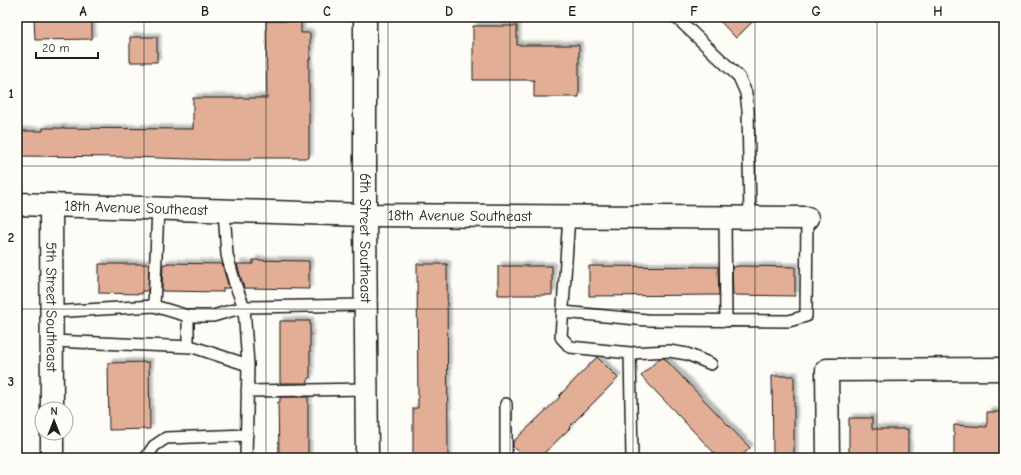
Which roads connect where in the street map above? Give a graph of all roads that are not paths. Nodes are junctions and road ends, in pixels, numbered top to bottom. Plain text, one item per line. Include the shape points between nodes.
1 (365, 17) edge
2 (676, 17) edge
3 (17, 204) edge
4 (51, 204) junction
5 (158, 208) junction
6 (224, 210) junction
7 (365, 215) junction
8 (568, 216) junction
9 (725, 217) junction
10 (750, 217) junction
11 (808, 218) joint
12 (366, 305) junction
13 (154, 306) junction
14 (244, 307) junction
15 (51, 312) junction
16 (563, 312) junction
17 (188, 316) junction
18 (726, 321) junction
19 (52, 341) junction
20 (188, 346) junction
21 (630, 353) junction
22 (711, 364) dead end
23 (248, 365) junction
24 (1004, 369) edge
25 (366, 389) junction
26 (248, 391) junction
27 (52, 401) edge
28 (506, 404) dead end
29 (247, 436) junction
30 (52, 441) edge
31 (52, 458) edge
32 (146, 458) edge
33 (246, 458) edge
34 (367, 458) edge
35 (506, 458) edge
36 (632, 458) edge
37 (828, 458) edge

1 - 7 street, 6th Street Southeast
2 - 10 lane via 739,77 746,93
3 - 4 street, 18th Avenue Southeast
4 - 5 street, 18th Avenue Southeast
4 - 15 street, 5th Street Southeast
5 - 6 street, 18th Avenue Southeast
5 - 13 lane
6 - 7 street, 18th Avenue Southeast
6 - 14 lane via 227,255
7 - 8 street, 18th Avenue Southeast
7 - 12 street, 6th Street Southeast
8 - 9 street, 18th Avenue Southeast
8 - 16 lane
9 - 10 street, 18th Avenue Southeast
9 - 18 lane
10 - 11 street, 18th Avenue Southeast
11 - 18 lane via 806,316 789,321
12 - 14 lane
12 - 25 street, 6th Street Southeast
13 - 15 lane
13 - 17 lane
14 - 17 lane via 212,316
14 - 23 lane
15 - 19 street, 5th Street Southeast
16 - 18 lane via 647,320
16 - 21 lane via 561,337 570,347
17 - 20 lane
19 - 20 lane
19 - 27 street, 5th Street Southeast
20 - 23 lane
21 - 22 lane via 669,351 687,354
21 - 36 lane
23 - 26 lane
24 - 37 street via 827,370
25 - 26 lane
25 - 34 street, 6th Street Southeast
26 - 29 lane
28 - 35 lane
29 - 32 lane via 166,438 154,446
29 - 33 lane
30 - 31 street

